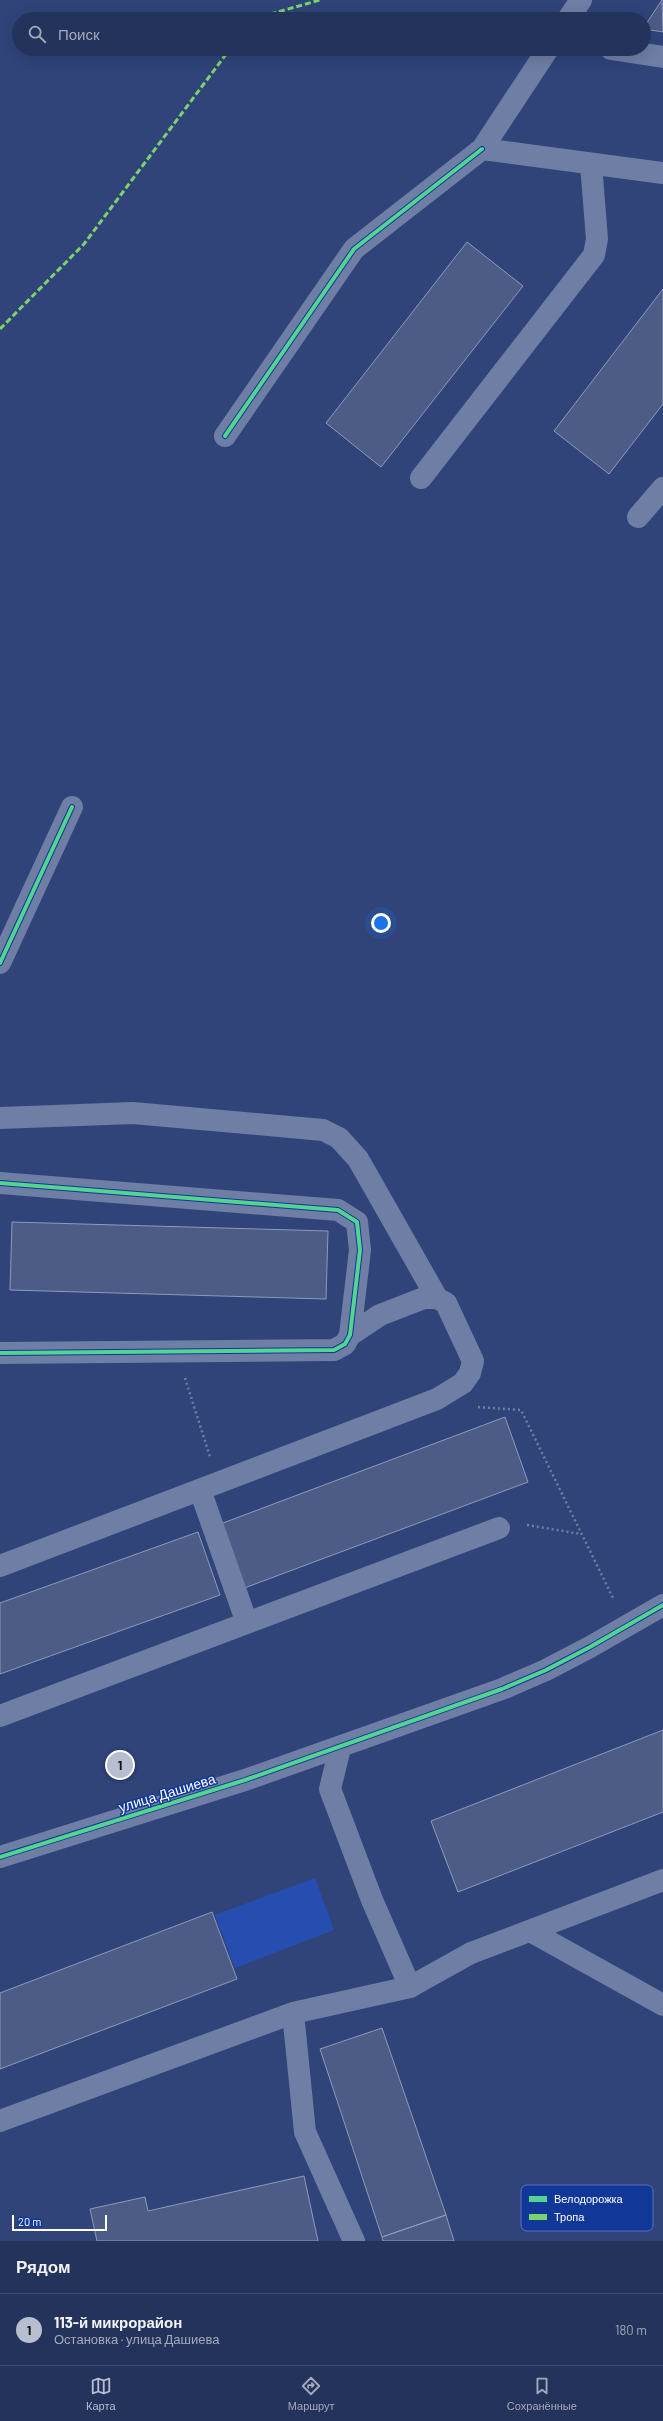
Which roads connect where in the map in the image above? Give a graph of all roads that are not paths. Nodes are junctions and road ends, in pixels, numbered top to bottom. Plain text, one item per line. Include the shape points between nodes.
1 (581, 0) edge
2 (573, 12) edge
3 (651, 55) edge
4 (543, 56) edge
5 (663, 57) edge
6 (482, 149) junction
7 (591, 164) junction
8 (663, 173) edge
9 (225, 436) dead end
10 (421, 478) dead end
11 (663, 488) edge
12 (638, 517) dead end
13 (72, 807) dead end
14 (0, 963) edge
15 (0, 1118) edge
16 (0, 1183) edge
17 (437, 1298) junction
18 (350, 1335) junction
19 (0, 1353) edge
20 (209, 1486) junction
21 (499, 1528) road end
22 (0, 1566) edge
23 (663, 1605) edge
24 (247, 1623) junction
25 (0, 1716) edge
26 (340, 1748) junction
27 (0, 1857) edge
28 (663, 1880) edge
29 (530, 1931) junction
30 (410, 1987) junction
31 (663, 2005) edge
32 (293, 2013) junction
33 (0, 2122) edge
34 (354, 2241) edge

1 - 2 street
3 - 5 street
4 - 6 street
6 - 7 street
6 - 9 street via 354,249
7 - 8 street
7 - 10 street via 597,239 594,255
11 - 12 street
13 - 14 street
15 - 17 street via 133,1113 323,1130 339,1138 358,1159
16 - 18 street via 338,1210 357,1222 360,1250
17 - 18 street via 424,1298 380,1315
17 - 20 street via 446,1303 473,1361 470,1373 463,1383 437,1399
18 - 19 street via 345,1344 334,1350
20 - 22 street
20 - 24 street
21 - 24 street
23 - 26 street, улица Дашиева via 546,1670 502,1689
24 - 25 street
26 - 27 street, улица Дашиева
26 - 30 street via 330,1788 372,1900
28 - 29 street
29 - 30 street via 471,1953
29 - 31 street
30 - 32 street
32 - 33 street
32 - 34 street via 305,2132

